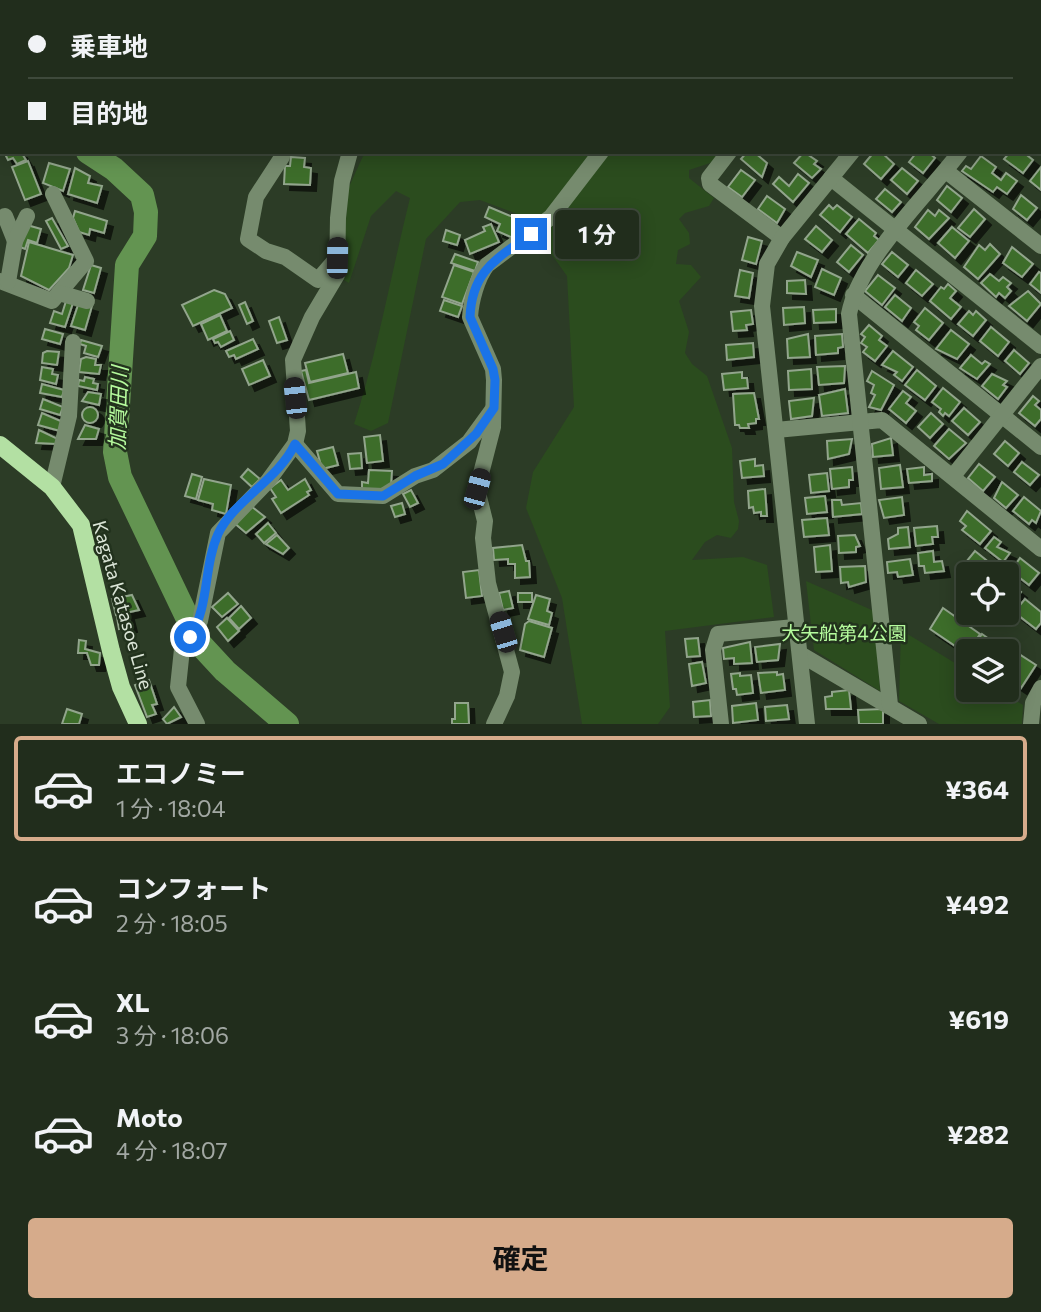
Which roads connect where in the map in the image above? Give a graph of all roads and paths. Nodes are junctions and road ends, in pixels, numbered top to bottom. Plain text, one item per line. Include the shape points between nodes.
1 (350, 154) edge
2 (599, 154) edge
3 (727, 154) edge
4 (850, 154) edge
5 (959, 154) edge
6 (282, 158) dead end
7 (946, 171) junction
8 (831, 178) junction
9 (53, 194) dead end
10 (5, 216) dead end
11 (27, 216) dead end
12 (898, 230) junction
13 (782, 238) junction
14 (15, 241) junction
15 (1041, 246) edge
16 (337, 258) junction
17 (4, 281) edge
18 (59, 293) junction
19 (853, 295) junction
20 (87, 301) dead end
21 (73, 342) dead end
22 (1041, 346) edge
23 (1041, 366) edge
24 (494, 408) junction
25 (1002, 415) junction
26 (860, 421) junction
27 (776, 430) junction
28 (295, 444) junction
29 (0, 445) edge
30 (1041, 447) edge
31 (953, 476) junction
32 (52, 487) junction
33 (1041, 549) edge
34 (795, 627) junction
35 (800, 654) junction
36 (1041, 688) edge
37 (890, 705) junction
38 (138, 724) edge
39 (197, 724) edge
40 (494, 724) edge
41 (721, 724) edge
42 (807, 724) edge
43 (919, 724) edge
44 (1031, 724) edge

1 - 16 street via 342,181
2 - 24 street via 551,217 481,272 470,317 493,369
3 - 13 street via 709,178 710,184
4 - 8 street
5 - 7 street
6 - 16 street via 256,197 248,239 318,280
7 - 12 street
7 - 15 street
8 - 12 street
8 - 13 street
9 - 18 street via 86,261
10 - 14 street
11 - 14 street
12 - 19 street
12 - 22 street
13 - 27 street via 767,264 762,306
14 - 17 street
16 - 28 street via 334,285 312,317 293,360
17 - 18 street via 52,301
18 - 20 street
19 - 25 street
19 - 26 street via 849,314
21 - 32 street via 69,416
23 - 25 street
24 - 28 street via 454,457 383,496 338,494
24 - 40 street via 477,489 485,521 488,583 512,679
25 - 30 street
25 - 31 street
26 - 27 street
26 - 31 street via 882,420
26 - 37 street
27 - 34 street
28 - 39 street via 268,481 218,533 200,621 182,649 178,687
29 - 32 main road, Kagata Katasoe Line
31 - 33 street
32 - 38 main road, Kagata Katasoe Line via 73,511 86,537 121,687
34 - 35 street
34 - 41 street via 718,634 713,650
35 - 37 street
35 - 42 street
36 - 44 street via 1033,703
37 - 43 street

